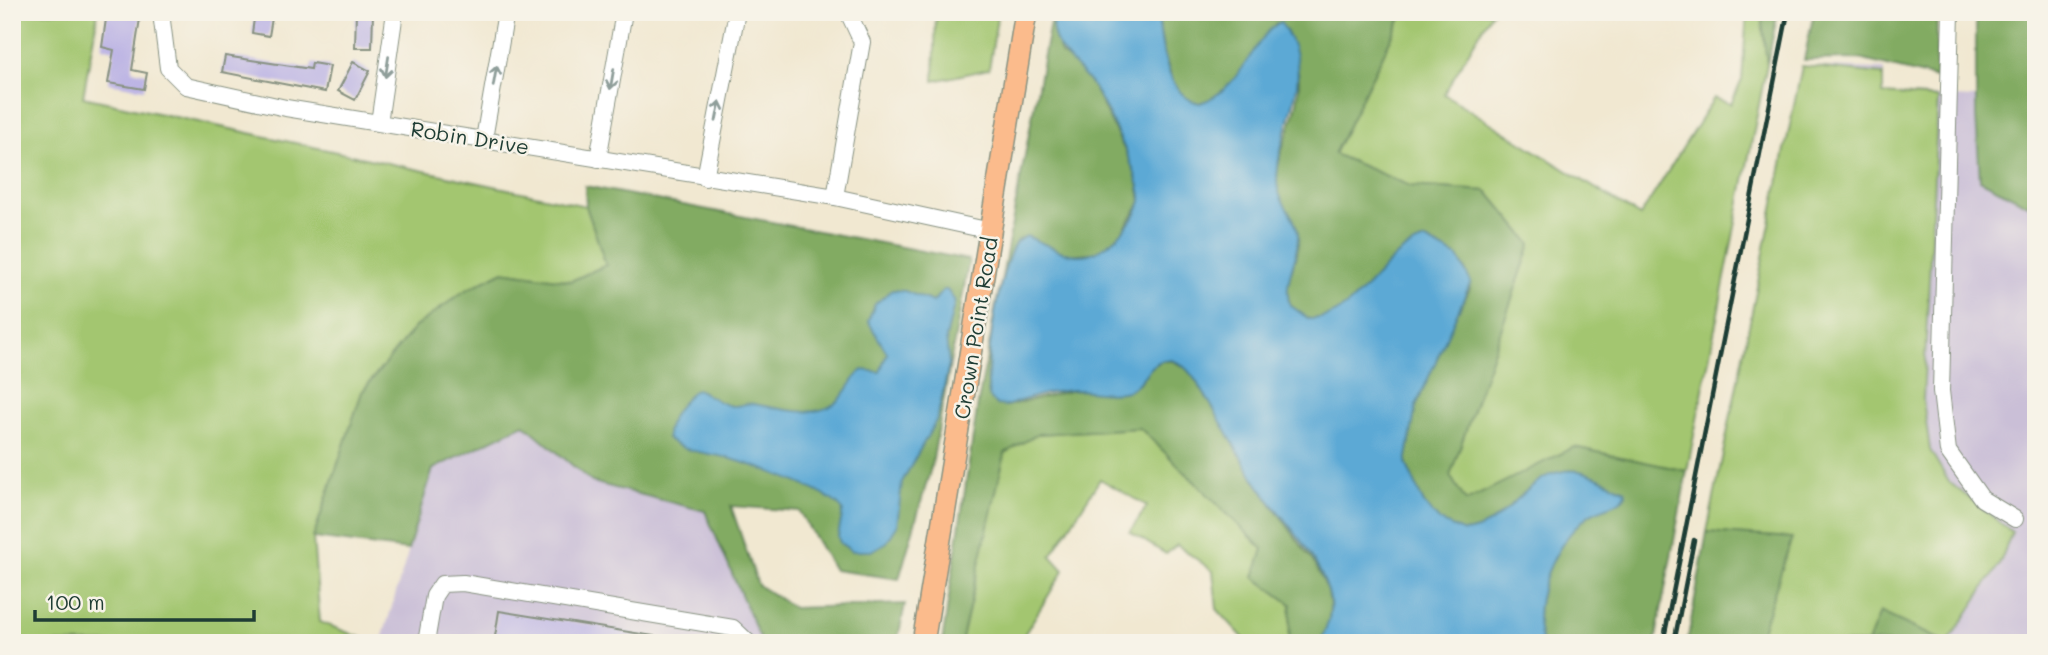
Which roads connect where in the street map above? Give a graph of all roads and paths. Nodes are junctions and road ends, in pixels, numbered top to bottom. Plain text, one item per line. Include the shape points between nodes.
1 (164, 12) edge
2 (395, 12) edge
3 (506, 12) edge
4 (624, 12) edge
5 (737, 12) edge
6 (848, 12) edge
7 (1026, 12) edge
8 (1951, 12) edge
9 (379, 123) junction
10 (484, 139) junction
11 (598, 159) junction
12 (705, 178) junction
13 (835, 197) junction
14 (990, 231) junction
15 (2015, 519) dead end
16 (426, 643) edge
17 (750, 643) edge
18 (923, 643) edge

1 - 9 street, Robin Drive via 168,68 186,86
2 -> 9 street
10 -> 3 street
4 -> 11 street
12 -> 5 street
6 - 13 street via 862,42
7 - 14 main road, Crown Point Road
8 - 15 street via 1941,391 1948,451 1982,499
9 - 10 street, Robin Drive
10 - 11 street, Robin Drive
11 - 12 street, Robin Drive
12 - 13 street, Robin Drive
13 - 14 street, Robin Drive
14 - 18 main road, Crown Point Road
16 - 17 street via 434,596 442,584 463,583 733,628

